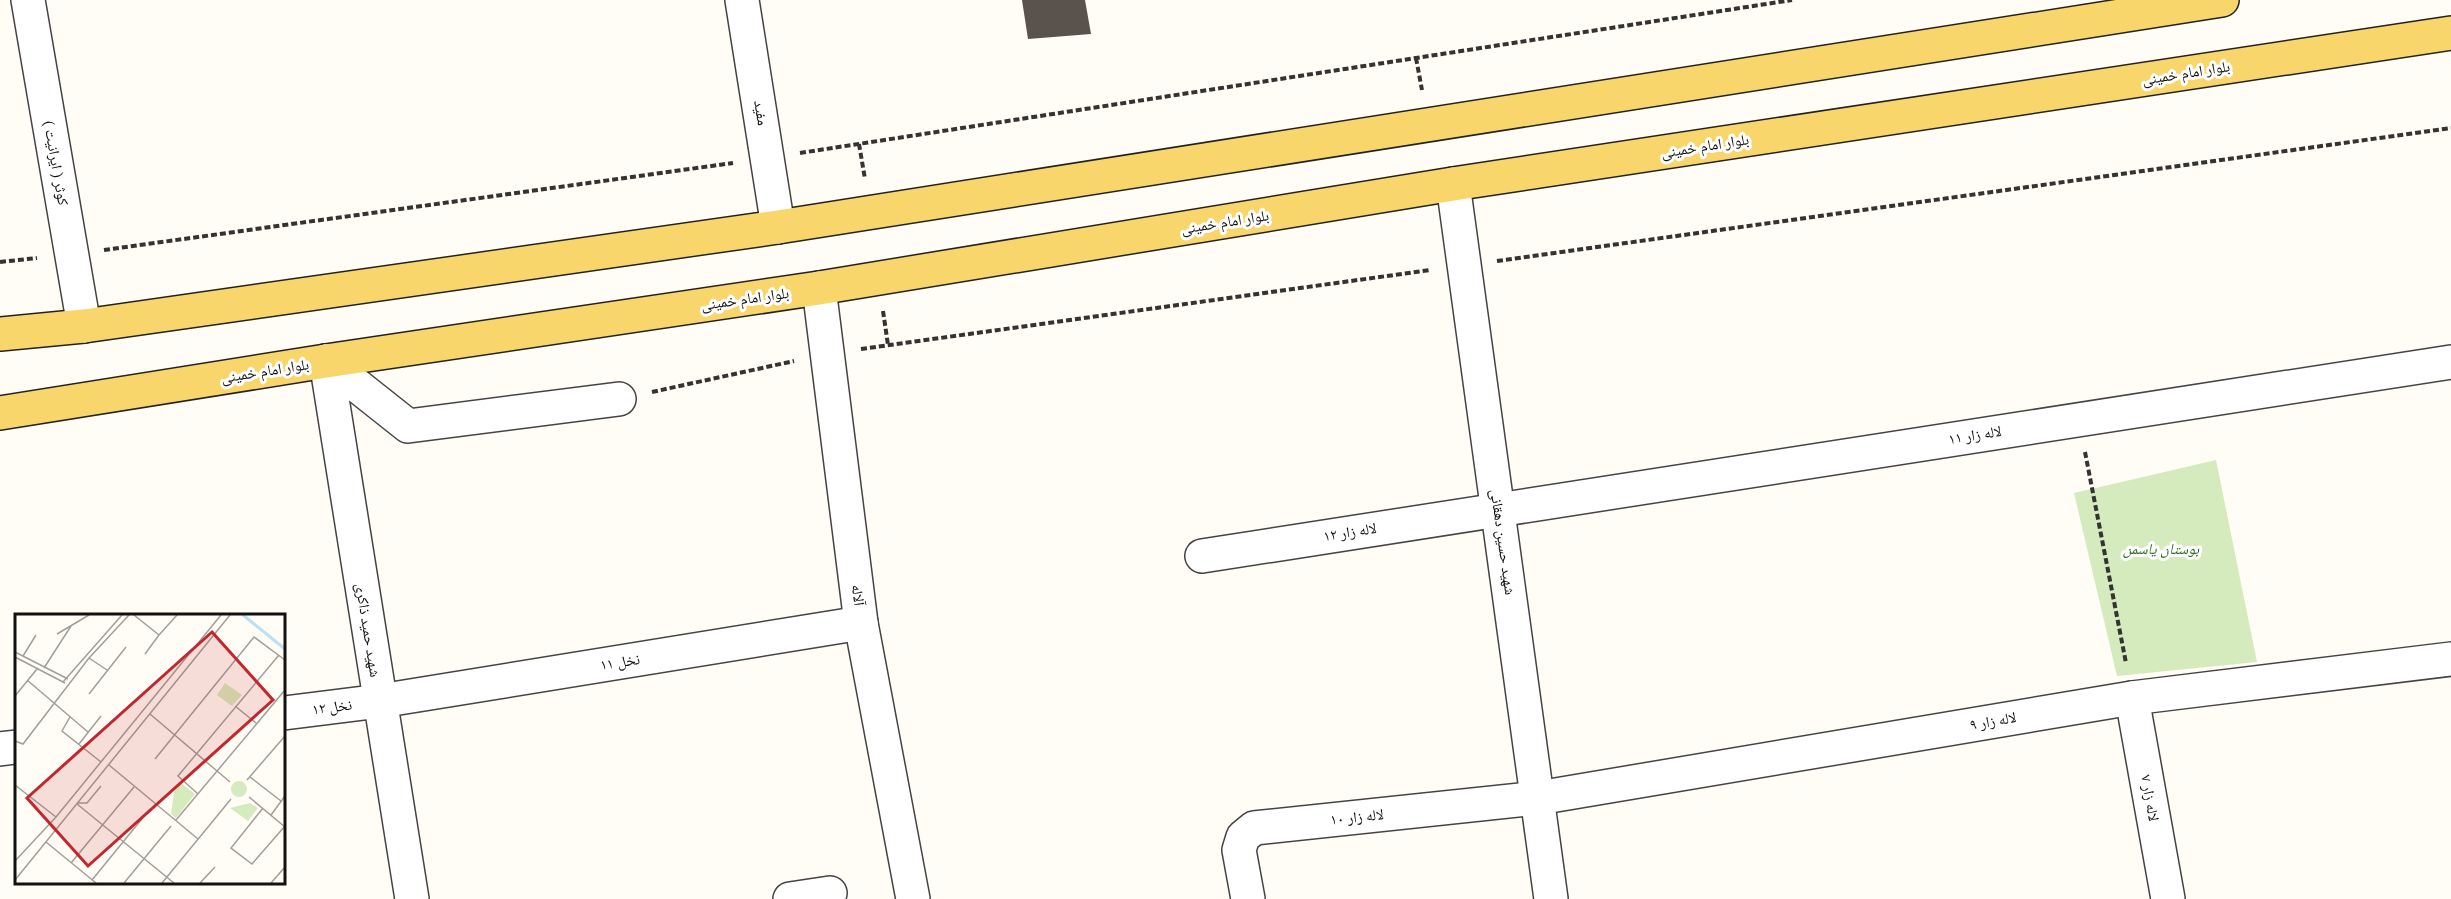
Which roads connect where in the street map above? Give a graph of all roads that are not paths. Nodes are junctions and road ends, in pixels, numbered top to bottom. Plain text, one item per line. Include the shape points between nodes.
1 (28, 0) edge
2 (742, 0) edge
3 (2222, 0) edge
4 (2451, 33) edge
5 (1453, 184) junction
6 (778, 226) junction
7 (819, 288) junction
8 (84, 326) junction
9 (0, 334) edge
10 (326, 361) junction
11 (2451, 362) edge
12 (619, 399) road end
13 (0, 413) edge
14 (1498, 508) junction
15 (1202, 556) dead end
16 (861, 623) junction
17 (2451, 659) edge
18 (2132, 698) junction
19 (380, 701) junction
20 (285, 713) edge
21 (15, 747) edge
22 (0, 749) edge
23 (1538, 798) junction
24 (830, 892) dead end
25 (412, 899) edge
26 (790, 899) edge
27 (913, 899) edge
28 (1248, 899) edge
29 (1551, 899) edge
30 (2168, 899) edge

1 - 8 street, کوثر ( ایرانیت )
2 - 6 street, مفید
3 - 6 main road
4 - 5 main road, بلوار امام خمینی
5 - 7 main road, بلوار امام خمینی
5 - 14 street, شهید حسین دهقانی
6 - 8 main road
7 - 10 main road, بلوار امام خمینی
7 - 16 street, آلاله
8 - 9 main road
10 - 12 street via 408,426
10 - 13 main road, بلوار امام خمینی
10 - 19 street, شهید حمید ذاکری
11 - 14 street, لاله زار ۱۱
14 - 15 street, لاله زار ۱۲
14 - 23 street, شهید حسین دهقانی
16 - 19 street, نخل ۱۱
16 - 27 street, آلاله
17 - 18 street, لاله زار ۹
18 - 23 street, لاله زار ۹
18 - 30 street, لاله زار ۷
19 - 20 street, نخل ۱۲
19 - 25 street, شهید حمید ذاکری
21 - 22 street
23 - 28 street, لاله زار ۱۰ via 1254,828 1243,837 1239,850
23 - 29 street, شهید حسین دهقانی
24 - 26 street

